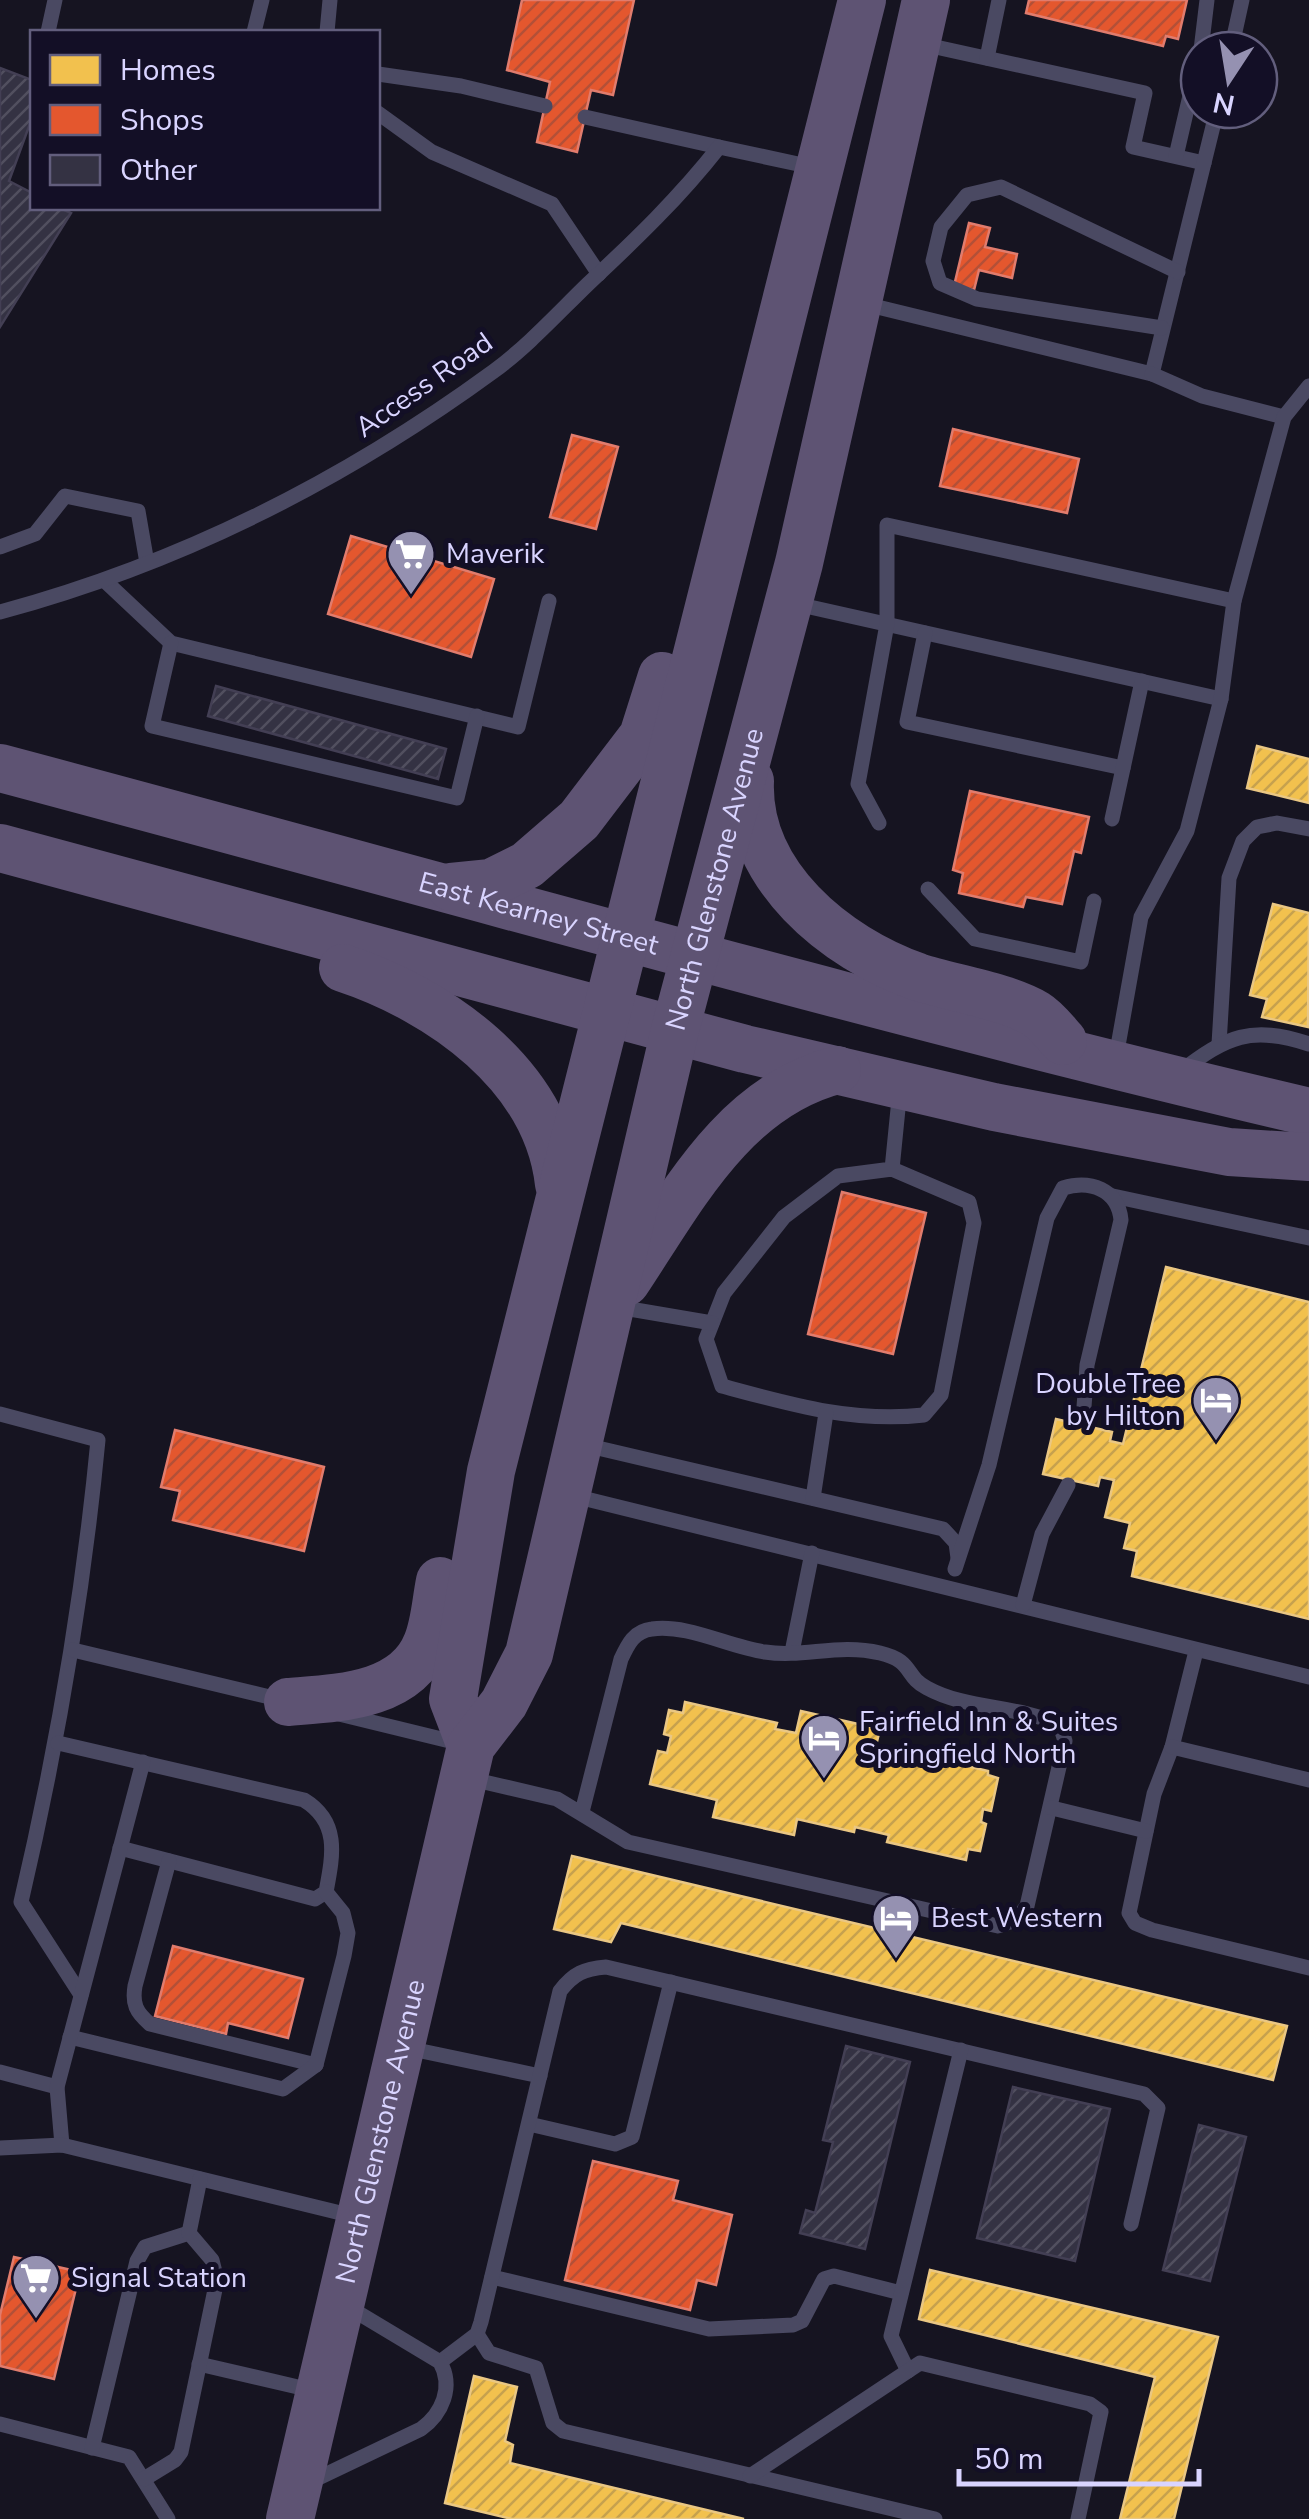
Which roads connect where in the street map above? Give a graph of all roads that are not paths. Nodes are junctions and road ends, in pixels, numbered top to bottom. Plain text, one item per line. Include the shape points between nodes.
1 (55, 0) edge
2 (262, 0) edge
3 (330, 0) edge
4 (862, 0) edge
5 (897, 0) edge
6 (998, 0) edge
7 (1207, 0) edge
8 (1242, 0) edge
9 (921, 22) edge
10 (48, 30) edge
11 (254, 30) edge
12 (327, 30) edge
13 (1203, 30) edge
14 (1235, 30) edge
15 (986, 58) junction
16 (380, 74) edge
17 (544, 106) dead end
18 (380, 114) edge
19 (900, 116) junction
20 (585, 117) dead end
21 (1182, 130) edge
22 (1211, 130) edge
23 (719, 148) junction
24 (1176, 156) junction
25 (1204, 162) junction
26 (820, 169) junction
27 (804, 236) junction
28 (1178, 272) junction
29 (599, 274) junction
30 (860, 303) junction
31 (1162, 328) junction
32 (1152, 374) junction
33 (1309, 386) edge
34 (1284, 417) junction
35 (0, 547) edge
36 (147, 563) junction
37 (105, 582) junction
38 (549, 601) dead end
39 (1234, 601) junction
40 (788, 602) junction
41 (0, 612) edge
42 (887, 624) junction
43 (925, 633) junction
44 (171, 643) junction
45 (1142, 681) junction
46 (1221, 699) junction
47 (476, 716) junction
48 (752, 738) junction
49 (0, 768) edge
50 (1123, 768) junction
51 (1112, 819) dead end
52 (879, 823) dead end
53 (1309, 829) edge
54 (0, 848) edge
55 (0, 878) edge
56 (443, 888) junction
57 (928, 888) dead end
58 (1094, 901) dead end
59 (624, 940) junction
60 (693, 956) junction
61 (606, 1013) junction
62 (675, 1030) junction
63 (1219, 1044) junction
64 (1309, 1044) edge
65 (1098, 1062) junction
66 (837, 1070) junction
67 (1170, 1079) junction
68 (901, 1085) junction
69 (1309, 1112) edge
70 (1309, 1157) edge
71 (892, 1169) junction
72 (1111, 1196) junction
73 (560, 1198) junction
74 (1309, 1238) edge
75 (610, 1306) junction
76 (712, 1323) junction
77 (512, 1386) junction
78 (826, 1413) junction
79 (0, 1414) edge
80 (1083, 1421) dead end
81 (578, 1444) junction
82 (1068, 1485) dead end
83 (566, 1494) junction
84 (813, 1498) junction
85 (812, 1554) junction
86 (955, 1569) junction
87 (931, 1582) junction
88 (1023, 1605) junction
89 (73, 1650) junction
90 (1196, 1651) junction
91 (792, 1652) junction
92 (1309, 1677) edge
93 (288, 1702) junction
94 (58, 1743) junction
95 (1172, 1747) junction
96 (142, 1762) junction
97 (467, 1762) junction
98 (1309, 1780) edge
99 (1052, 1808) junction
100 (582, 1812) junction
101 (1146, 1832) junction
102 (120, 1848) junction
103 (169, 1861) junction
104 (326, 1892) junction
105 (1309, 1968) edge
106 (671, 1982) junction
107 (81, 1995) junction
108 (70, 2037) junction
109 (400, 2047) junction
110 (961, 2050) junction
111 (316, 2064) junction
112 (0, 2072) edge
113 (540, 2076) junction
114 (57, 2087) junction
115 (529, 2124) junction
116 (62, 2145) junction
117 (0, 2148) edge
118 (200, 2178) junction
119 (359, 2217) junction
120 (1131, 2224) dead end
121 (189, 2233) junction
122 (492, 2276) junction
123 (901, 2294) junction
124 (340, 2302) junction
125 (476, 2334) junction
126 (440, 2362) junction
127 (200, 2364) junction
128 (908, 2371) junction
129 (319, 2392) junction
130 (0, 2424) edge
131 (92, 2448) junction
132 (750, 2476) junction
133 (144, 2479) junction
134 (293, 2504) edge
135 (172, 2518) edge
136 (935, 2519) edge
137 (1078, 2519) edge

1 - 10 lane
2 - 11 lane
3 - 12 lane
4 - 26 main road
5 - 19 main road via 880,76
6 - 15 lane
7 - 13 lane
8 - 14 lane
9 - 15 lane
9 - 19 main road, North Glenstone Avenue
15 - 24 lane via 1145,93 1133,147
16 - 17 lane
18 - 29 lane via 432,152 552,204
19 - 30 main road, North Glenstone Avenue
20 - 23 lane
21 - 24 lane
22 - 25 lane
23 - 26 lane
23 - 29 lane, Access Road via 676,202
24 - 25 lane
25 - 28 lane
26 - 27 main road
27 - 56 main road via 741,365 643,736 579,820 527,865 491,883
27 - 59 main road
28 - 31 lane
28 - 31 lane via 1001,187 968,195 941,227 933,262 940,283 978,299
29 - 36 lane, Access Road via 496,369 336,475
30 - 32 lane
30 - 40 main road, North Glenstone Avenue
31 - 32 lane
32 - 34 lane via 1202,396
33 - 34 lane
34 - 39 lane
35 - 36 lane via 35,534 65,496 138,511
36 - 37 lane, Access Road
37 - 41 lane, Access Road
37 - 44 lane
38 - 47 lane via 518,727
39 - 42 lane via 887,525
39 - 46 lane
40 - 42 lane
40 - 48 main road, North Glenstone Avenue
42 - 43 lane
42 - 52 lane via 858,784
43 - 45 lane
43 - 50 lane via 907,722
44 - 47 lane
44 - 47 lane via 152,726 457,798
45 - 46 lane
45 - 50 lane
46 - 65 lane via 1188,830 1141,917
48 - 60 main road, North Glenstone Avenue
48 - 65 main road via 755,834 803,905 886,964 1035,1014
49 - 56 main road, East Kearney Street
50 - 51 lane
53 - 63 lane via 1256,827 1235,858 1228,878
54 - 61 main road
55 - 73 main road via 325,963 415,998 480,1046 538,1113 551,1137
56 - 59 main road, East Kearney Street
57 - 58 lane via 975,939 1081,962
59 - 60 main road, East Kearney Street
59 - 61 main road
60 - 62 main road, North Glenstone Avenue
60 - 65 main road, East Kearney Street
61 - 62 main road
61 - 73 main road
62 - 66 main road
62 - 75 main road, North Glenstone Avenue
63 - 64 lane via 1266,1033
63 - 67 lane
65 - 67 main road, East Kearney Street
66 - 68 main road
66 - 75 main road via 789,1086 727,1137
67 - 69 main road, East Kearney Street
68 - 70 main road via 1229,1152
68 - 71 lane
71 - 76 lane via 838,1176 784,1217 724,1293
71 - 78 lane via 969,1202 974,1223 941,1395 924,1415
72 - 74 lane
72 - 80 lane via 1120,1204 1121,1220 1091,1342
72 - 86 lane via 1077,1184 1054,1198
73 - 77 main road
75 - 76 lane
75 - 81 main road, North Glenstone Avenue
76 - 78 lane via 706,1340 722,1386
77 - 93 main road via 461,1501 428,1642 416,1661 365,1694
77 - 97 main road via 453,1699
78 - 84 lane
79 - 89 lane via 98,1440
81 - 83 main road, North Glenstone Avenue
81 - 84 lane
82 - 88 lane via 1042,1534
83 - 85 lane
83 - 97 main road, North Glenstone Avenue via 529,1654
84 - 86 lane via 943,1529 956,1542
85 - 87 lane
85 - 91 lane
86 - 87 lane
87 - 88 lane
88 - 90 lane
89 - 93 lane
89 - 94 lane
90 - 92 lane
90 - 95 lane
91 - 99 lane via 851,1647 882,1654 903,1660 922,1686 943,1695 1060,1725 1064,1758
91 - 100 lane via 666,1628 647,1629 630,1640
93 - 97 lane
94 - 96 lane
94 - 107 lane via 21,1902
95 - 98 lane
95 - 101 lane
96 - 102 lane
96 - 104 lane via 304,1800 322,1811 335,1847
97 - 100 lane
97 - 109 main road, North Glenstone Avenue
99 - 100 lane via 1028,1906 998,1926 628,1842
99 - 101 lane
101 - 105 lane via 1130,1894 1135,1923
102 - 103 lane
102 - 107 lane
103 - 104 lane via 315,1898
103 - 111 lane via 134,1986 138,2014 150,2024
104 - 111 lane via 343,1913 348,1933
106 - 110 lane
106 - 113 lane via 606,1968 572,1974 560,1991
106 - 115 lane via 632,2137 615,2144
107 - 108 lane
108 - 111 lane via 283,2088
108 - 114 lane
109 - 113 lane
109 - 119 main road, North Glenstone Avenue
110 - 120 lane via 1144,2094 1158,2108
110 - 123 lane
112 - 114 lane
113 - 115 lane
114 - 116 lane
115 - 122 lane
116 - 117 lane
116 - 118 lane
118 - 119 lane
118 - 121 lane
119 - 124 main road, North Glenstone Avenue
121 - 127 lane via 212,2260 217,2280
121 - 131 lane via 145,2247 137,2261
122 - 123 lane via 709,2329 793,2325 802,2321 824,2279 834,2276
122 - 125 lane
123 - 128 lane via 891,2336
124 - 126 lane
124 - 129 main road, North Glenstone Avenue
125 - 126 lane
125 - 132 lane via 489,2352 536,2368 554,2423 579,2436
126 - 134 lane via 446,2387 435,2419
127 - 129 lane
127 - 133 lane via 181,2452
128 - 132 lane
128 - 137 lane via 920,2363 1102,2412
129 - 134 main road, North Glenstone Avenue
130 - 131 lane
131 - 133 lane via 129,2457
132 - 136 lane
133 - 135 lane

